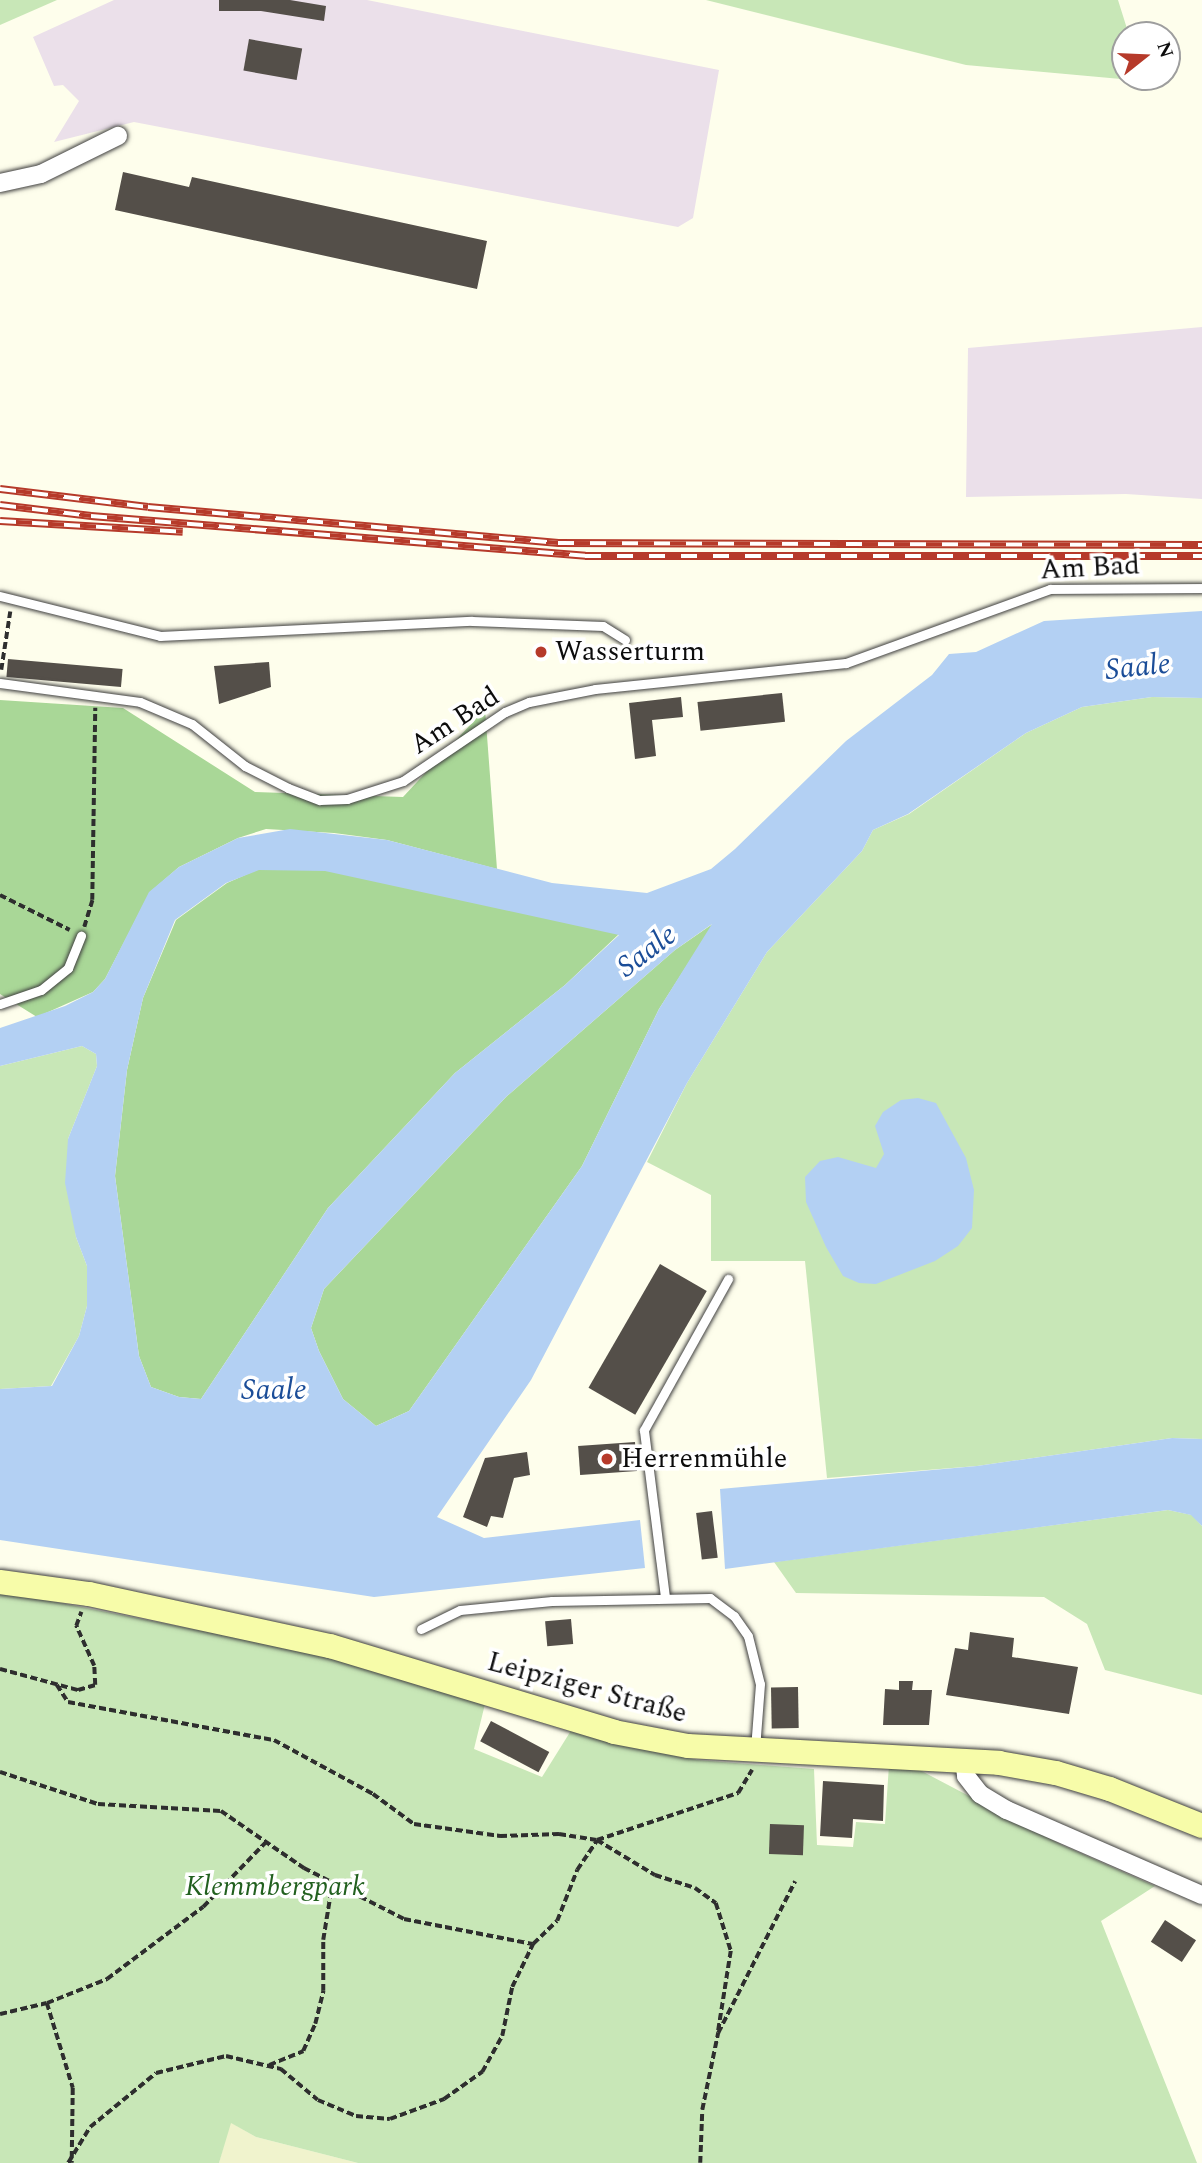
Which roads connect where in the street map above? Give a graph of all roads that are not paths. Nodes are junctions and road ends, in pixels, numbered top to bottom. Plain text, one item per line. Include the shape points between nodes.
1 (118, 136) dead end
2 (0, 183) edge
3 (1202, 588) edge
4 (0, 596) edge
5 (625, 640) dead end
6 (0, 683) edge
7 (81, 936) road end
8 (0, 1004) edge
9 (728, 1279) dead end
10 (0, 1582) edge
11 (665, 1597) junction
12 (421, 1629) dead end
13 (754, 1751) junction
14 (964, 1759) junction
15 (1202, 1826) edge
16 (1202, 1895) edge

1 - 2 street via 41,174
3 - 6 lane, Am Bad via 1050,589 846,663 595,689 528,702 505,712 403,781 346,799 320,800 288,788 245,766 192,724 140,702
4 - 5 lane via 160,636 472,621 603,626
7 - 8 lane via 68,968 41,990
9 - 11 lane via 644,1430
10 - 13 street, Leipziger Straße via 89,1594 330,1646 614,1732 688,1746
11 - 12 lane via 460,1610
11 - 13 lane via 710,1598 734,1616 748,1636 760,1684
13 - 14 street, Leipziger Straße
14 - 15 street, Leipziger Straße via 1056,1773
14 - 16 street via 966,1776 980,1794 1007,1810

